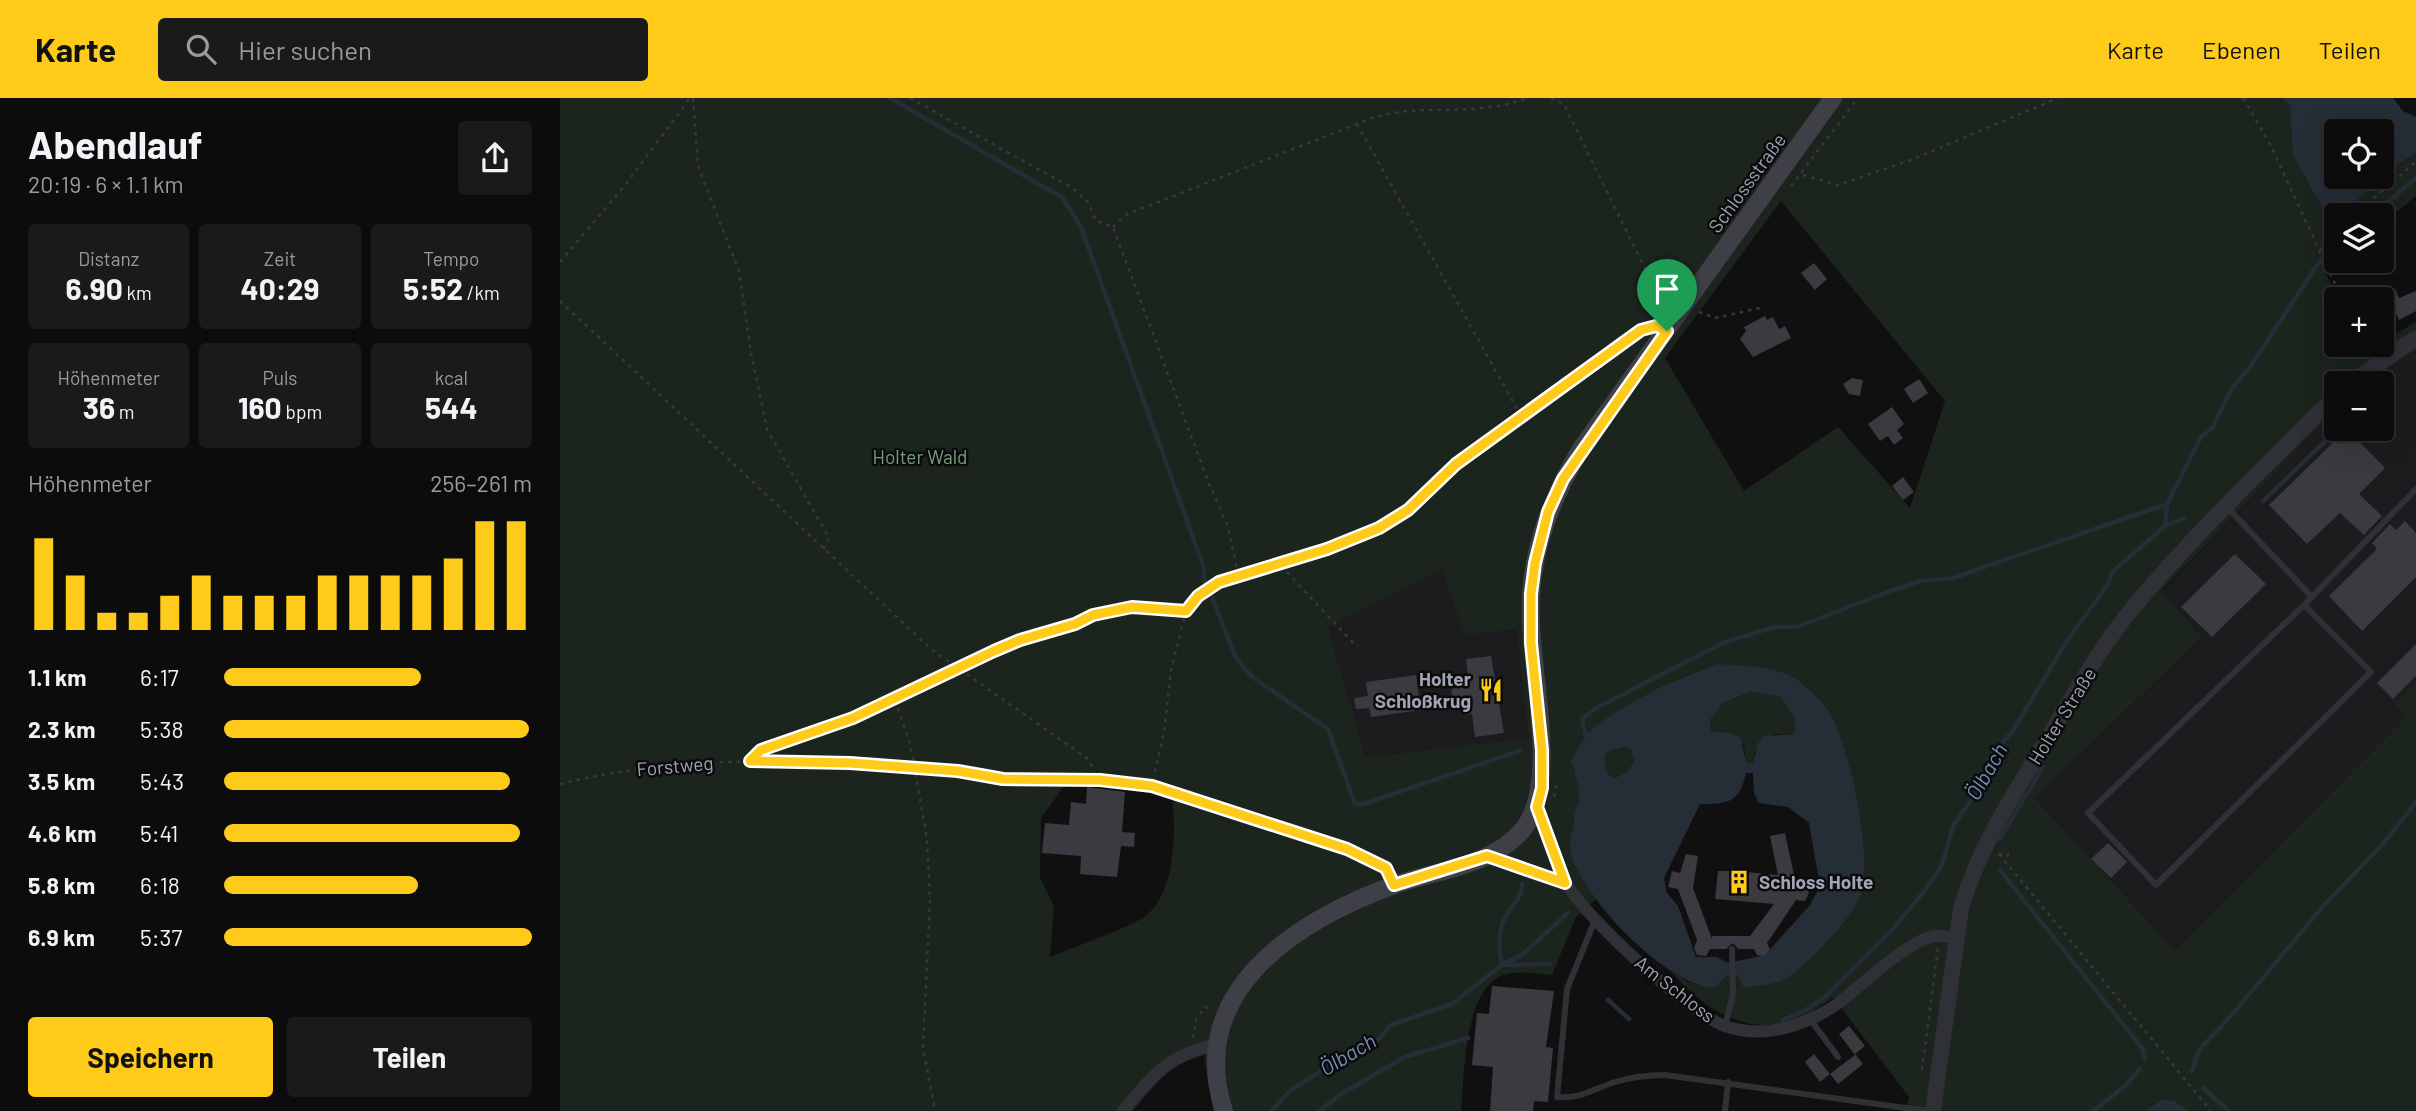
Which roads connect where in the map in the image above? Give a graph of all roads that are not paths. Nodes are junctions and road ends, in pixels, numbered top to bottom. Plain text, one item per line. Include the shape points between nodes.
1 (1833, 98) edge
2 (2416, 338) edge
3 (2368, 371) edge
4 (2324, 407) edge
5 (2416, 489) edge
6 (2226, 506) junction
7 (2312, 597) junction
8 (2304, 605) junction
9 (1100, 780) road end
10 (1537, 807) junction
11 (1487, 856) junction
12 (1565, 883) junction
13 (1394, 885) junction
14 (1595, 920) junction
15 (1948, 937) junction
16 (1732, 949) dead end
17 (1810, 1019) junction
18 (1725, 1026) junction
19 (1215, 1045) junction
20 (1838, 1057) dead end
21 (1728, 1082) junction
22 (1123, 1111) edge
23 (1224, 1111) edge
24 (1725, 1111) edge
25 (1930, 1111) edge

1 - 10 main road, Schlossstraße via 1580,450 1548,512 1531,594 1542,750
2 - 3 street
4 - 6 street, Holter Straße
5 - 7 lane
6 - 7 lane
6 - 15 street, Holter Straße via 2130,611 2092,666 1984,844
7 - 8 lane
8 - 8 lane via 2371,672 2156,885 2088,813
9 - 13 street via 1152,786 1347,849 1386,868
10 - 11 main road, Schlossstraße via 1509,844
10 - 12 street, Am Schloss
11 - 12 street
11 - 13 main road, Schlossstraße
12 - 14 street, Am Schloss
13 - 19 main road, Schlossstraße via 1340,908 1264,960 1233,995
14 - 18 street, Am Schloss via 1643,967
14 - 21 lane via 1567,989 1557,1097 1577,1099 1640,1076
15 - 17 street, Am Schloss via 1933,936 1882,965 1839,1002
15 - 25 street, Holter Straße
16 - 18 lane via 1730,1015
17 - 18 street, Am Schloss via 1789,1029 1767,1031
17 - 20 lane
19 - 22 street via 1193,1049 1165,1063
19 - 23 main road, Schlossstraße
21 - 24 lane
21 - 25 lane

